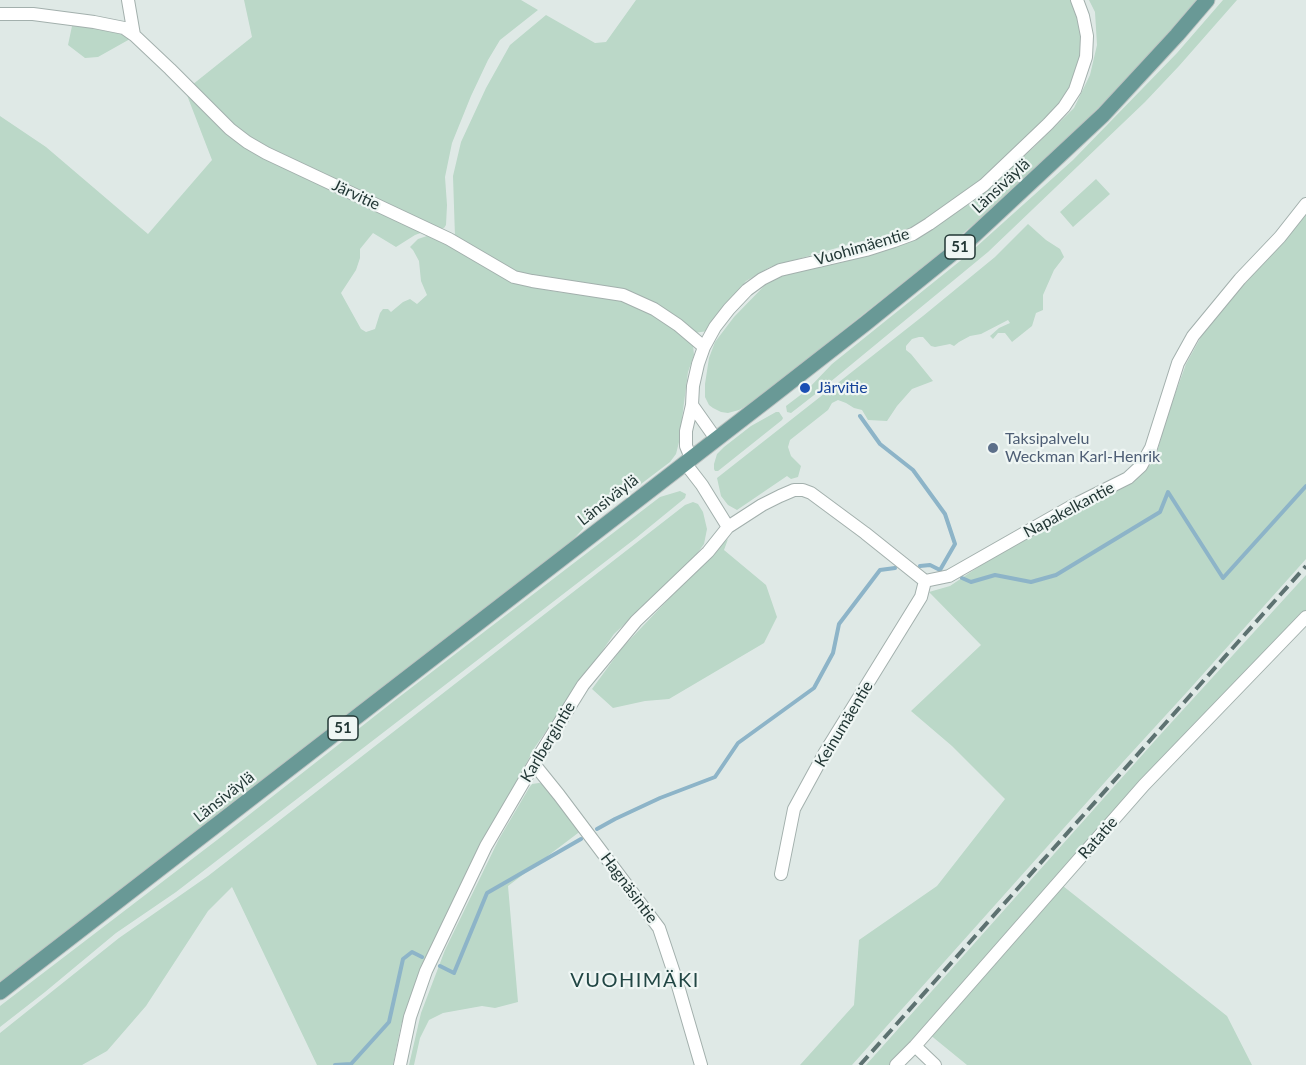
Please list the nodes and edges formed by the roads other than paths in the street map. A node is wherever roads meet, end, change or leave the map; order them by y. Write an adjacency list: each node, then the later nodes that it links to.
1 (128, 0): 5 (street)
2 (1077, 0): 7 (street, Vuohimäentie)
3 (1207, 0): 9 (main road, Länsiväylä / 51)
4 (0, 14): 5 (street)
5 (134, 35): 7 (street, Järvitie)
6 (1306, 204): 12 (street, Napakelkantie)
7 (704, 347): 8 (street, Vuohimäentie)
8 (692, 405): 9 (street); 10 (street, Vuohimäentie)
9 (716, 439): 10 (main road, Länsiväylä / 51)
10 (688, 461): 11 (street); 16 (main road, Länsiväylä / 51)
11 (728, 527): 12 (street); 14 (street, Karlbergintie)
12 (925, 581): 15 (street, Keinumäentie)
13 (1306, 617): 17 (street, Ratatie)
14 (534, 764): 18 (street, Karlbergintie); 19 (street, Hagnäsintie)
15 (781, 874)
16 (0, 992)
17 (915, 1046): 20 (street, Ratatie); 21 (street)
18 (400, 1065)
19 (701, 1065)
20 (896, 1065)
21 (935, 1065)

